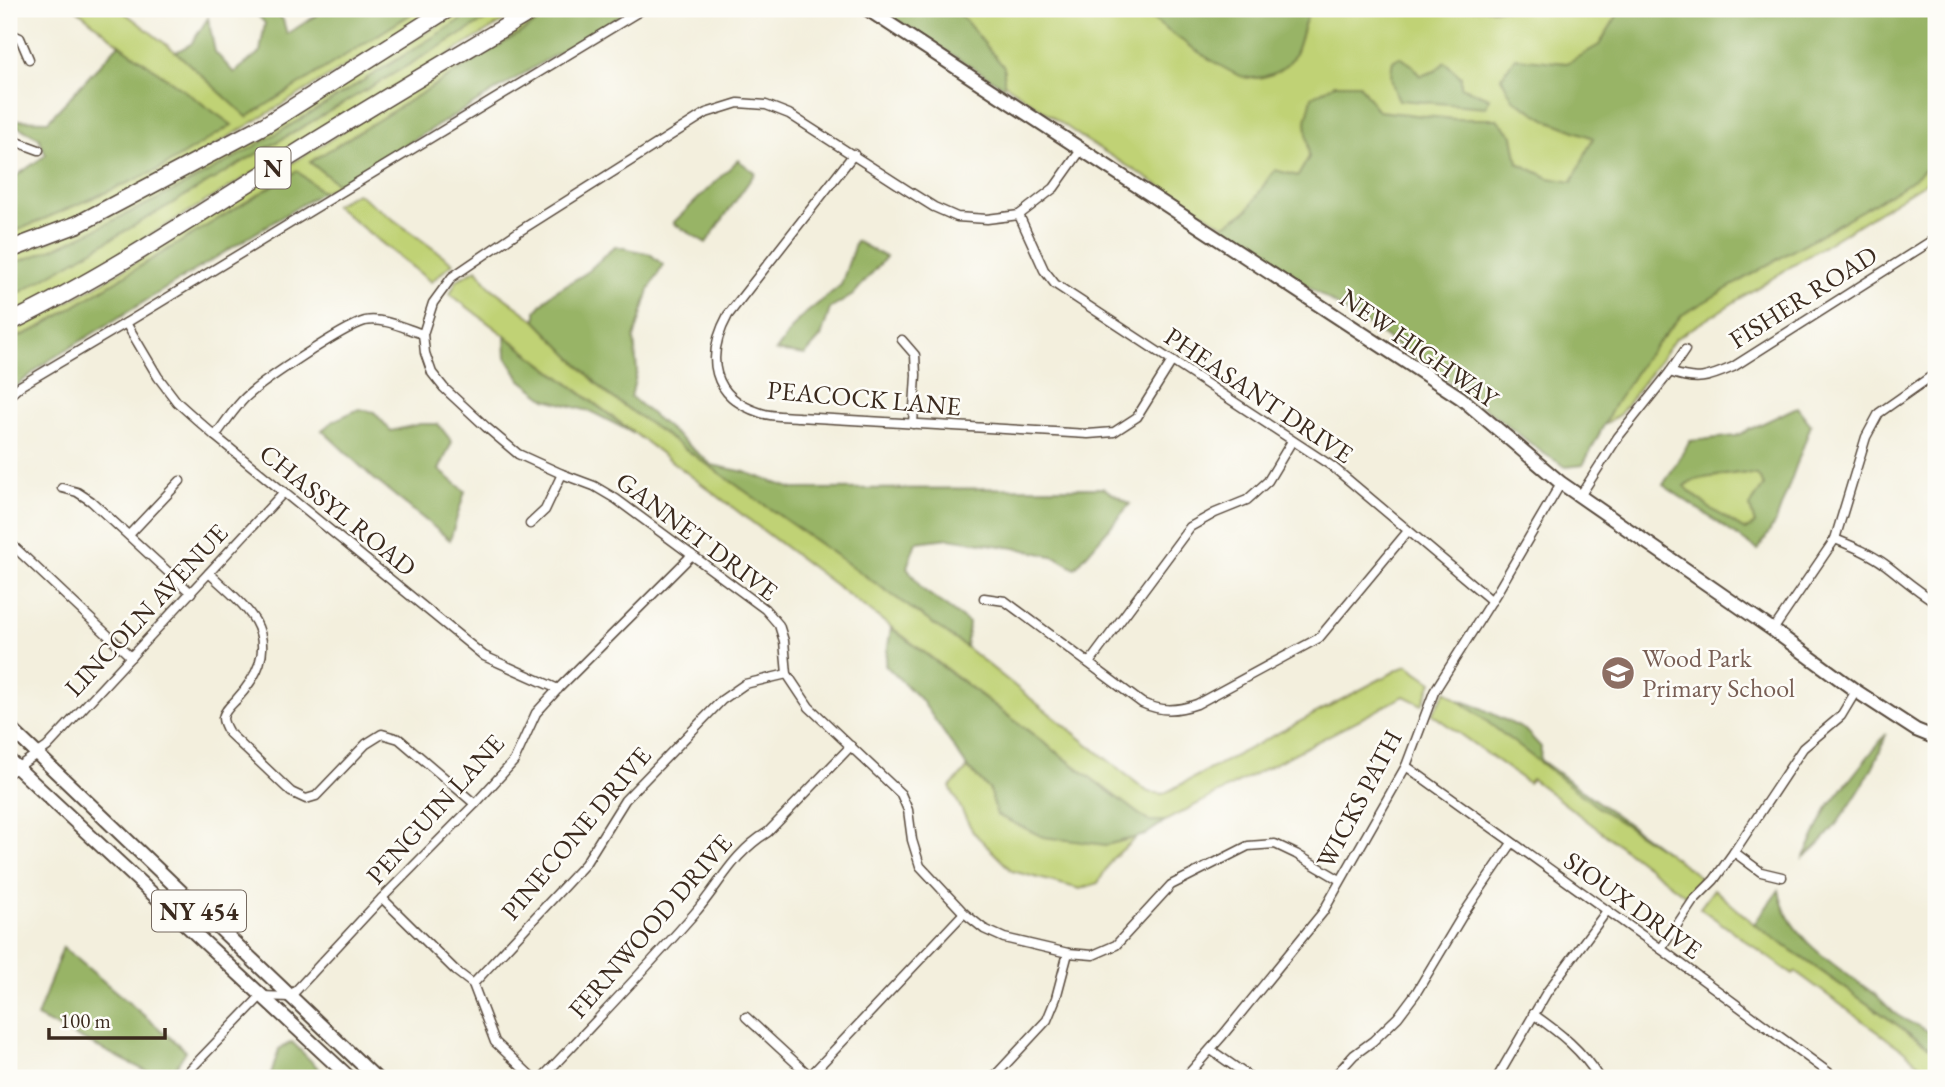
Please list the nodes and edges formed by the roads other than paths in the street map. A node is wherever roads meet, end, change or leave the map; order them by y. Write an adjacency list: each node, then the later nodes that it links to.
1 (448, 9): 13 (highway, N)
2 (534, 9): 14 (highway, N)
3 (643, 9): 15 (street)
4 (867, 9): 9 (street, NEW HIGHWAY)
5 (9, 33): 6 (street)
6 (29, 59)
7 (9, 139): 8 (street)
8 (39, 150)
9 (1081, 150): 11 (street); 28 (street, NEW HIGHWAY)
10 (853, 154): 11 (street); 16 (street); 23 (street, PEACOCK LANE)
11 (1019, 215): 19 (street, PHEASANT DRIVE)
12 (1936, 238): 20 (street, FISHER ROAD)
13 (9, 250)
14 (9, 323)
15 (127, 323): 22 (street); 24 (street, CHASSYL ROAD)
16 (423, 334): 24 (street); 26 (street, GANNET DRIVE)
17 (902, 341): 23 (street)
18 (1685, 350): 20 (street)
19 (1172, 361): 23 (street, PEACOCK LANE); 25 (street, PHEASANT DRIVE)
20 (1670, 372): 31 (street)
21 (1936, 373): 35 (street)
22 (9, 396)
23 (913, 424)
24 (215, 436): 30 (street, CHASSYL ROAD)
25 (1292, 441): 33 (street, PHEASANT DRIVE); 45 (street)
26 (562, 474): 32 (street); 37 (street, GANNET DRIVE)
27 (180, 481): 34 (street)
28 (1561, 483): 31 (street, NEW HIGHWAY); 42 (street, WICKS PATH)
29 (62, 488): 34 (street)
30 (284, 492): 38 (street, LINCOLN AVENUE); 47 (street, CHASSYL ROAD)
31 (1580, 496): 43 (street, NEW HIGHWAY)
32 (530, 524)
33 (1408, 531): 42 (street, PHEASANT DRIVE); 45 (street)
34 (129, 535): 39 (street)
35 (1835, 539): 41 (street); 43 (street)
36 (9, 542): 44 (street)
37 (692, 555): 46 (street, GANNET DRIVE); 47 (street, PENGUIN LANE)
38 (209, 573): 39 (street, LINCOLN AVENUE); 55 (street)
39 (191, 593): 44 (street, LINCOLN AVENUE)
40 (984, 598): 45 (street)
41 (1935, 598)
42 (1492, 601): 53 (street, WICKS PATH)
43 (1773, 630): 48 (street, NEW HIGHWAY)
44 (131, 657): 52 (street, LINCOLN AVENUE)
45 (1090, 663)
46 (787, 674): 51 (street, GANNET DRIVE); 65 (street, PINECONE DRIVE)
47 (558, 689): 55 (street, PENGUIN LANE)
48 (1856, 691): 50 (street, NEW HIGHWAY); 57 (street)
49 (9, 727): 52 (street, NY 454)
50 (1936, 738)
51 (851, 746): 61 (street, GANNET DRIVE); 76 (street, FERNWOOD DRIVE)
52 (37, 754): 54 (street, LINCOLN AVENUE); 67 (street, NY 454)
53 (1406, 766): 56 (street, SIOUX DRIVE); 59 (street, WICKS PATH)
54 (11, 767): 66 (street, NY 454)
55 (475, 804): 60 (street, PENGUIN LANE)
56 (1512, 843): 62 (street, SIOUX DRIVE); 80 (street)
57 (1734, 852): 58 (street); 63 (street)
58 (1782, 877)
59 (1340, 880): 64 (street, GANNET DRIVE); 70 (street, WICKS PATH)
60 (382, 898): 65 (street); 67 (street, PENGUIN LANE)
61 (964, 912): 64 (street, GANNET DRIVE); 71 (street)
62 (1606, 912): 63 (street, SIOUX DRIVE); 68 (street)
63 (1661, 949): 83 (street, SIOUX DRIVE)
64 (1068, 953): 77 (street)
65 (473, 984): 75 (street)
66 (261, 996): 67 (street); 72 (street); 73 (street, NY 454)
67 (290, 997): 74 (street, NY 454)
68 (1533, 1014): 81 (street); 82 (street)
69 (746, 1017): 71 (street)
70 (1211, 1050): 78 (street, WICKS PATH); 79 (street)
71 (809, 1077)
72 (182, 1078)
73 (350, 1078)
74 (376, 1078)
75 (533, 1078)
76 (542, 1078)
77 (993, 1078)
78 (1185, 1078)
79 (1251, 1078)
80 (1333, 1078)
81 (1497, 1078)
82 (1599, 1078)
83 (1836, 1078)

